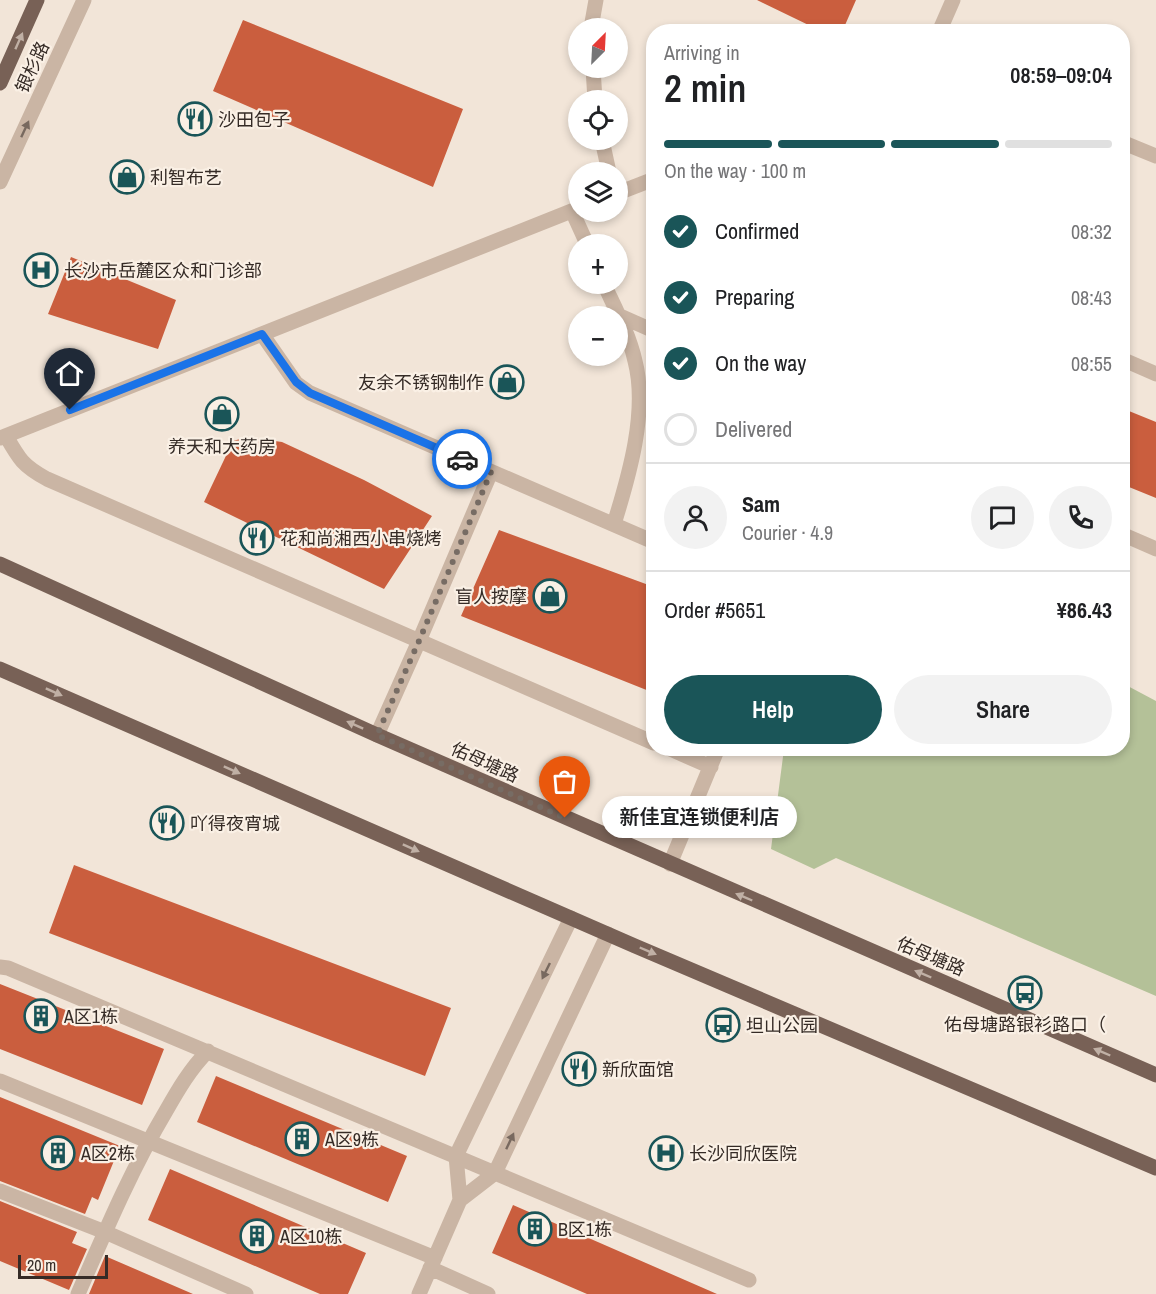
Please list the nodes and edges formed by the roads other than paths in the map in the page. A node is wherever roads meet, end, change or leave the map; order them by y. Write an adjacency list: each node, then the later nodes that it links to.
1 (37, 0): 7 (main road, 银杉路, one-way to 1)
2 (84, 0): 10 (street, 银杉路, one-way to 2)
3 (596, 0): 5 (street)
4 (953, 0): 6 (street)
5 (593, 18)
6 (942, 24)
7 (0, 83)
8 (1130, 145): 9 (street)
9 (1156, 156)
10 (0, 182)
11 (646, 182): 12 (street)
12 (628, 189)
13 (568, 213): 16 (street)
14 (628, 319): 15 (street)
15 (646, 327)
16 (262, 334): 20 (street); 21 (street)
17 (628, 341): 22 (street)
18 (1130, 363): 19 (street)
19 (1156, 374)
20 (3, 437): 27 (street)
21 (491, 472): 22 (street); 27 (street)
22 (614, 524): 23 (street)
23 (646, 538)
24 (1130, 538): 25 (street)
25 (1156, 549)
26 (0, 564): 29 (main road, 佑母塘路, one-way to 26)
27 (419, 641): 29 (street); 30 (street)
28 (0, 669): 35 (main road, one-way to 35)
29 (377, 735): 34 (main road, 佑母塘路)
30 (646, 740)
31 (686, 756): 33 (street)
32 (715, 756): 33 (street)
33 (711, 767): 34 (street)
34 (670, 864): 39 (main road, 佑母塘路, one-way to 34)
35 (571, 918): 36 (main road); 42 (street, one-way to 42)
36 (608, 934): 43 (main road, one-way to 43); 44 (street, one-way to 36)
37 (0, 967): 38 (street)
38 (208, 1051): 41 (street); 42 (street)
39 (1156, 1075)
40 (0, 1081): 41 (street)
41 (147, 1142): 47 (street); 48 (street)
42 (456, 1156): 44 (street); 46 (street)
43 (1156, 1168)
44 (495, 1173): 46 (street); 49 (street)
45 (0, 1191): 47 (street)
46 (460, 1200): 48 (street)
47 (105, 1232): 50 (street); 51 (street)
48 (433, 1263): 52 (street); 53 (street)
49 (749, 1280)
50 (78, 1294)
51 (246, 1294)
52 (419, 1294)
53 (488, 1294)

